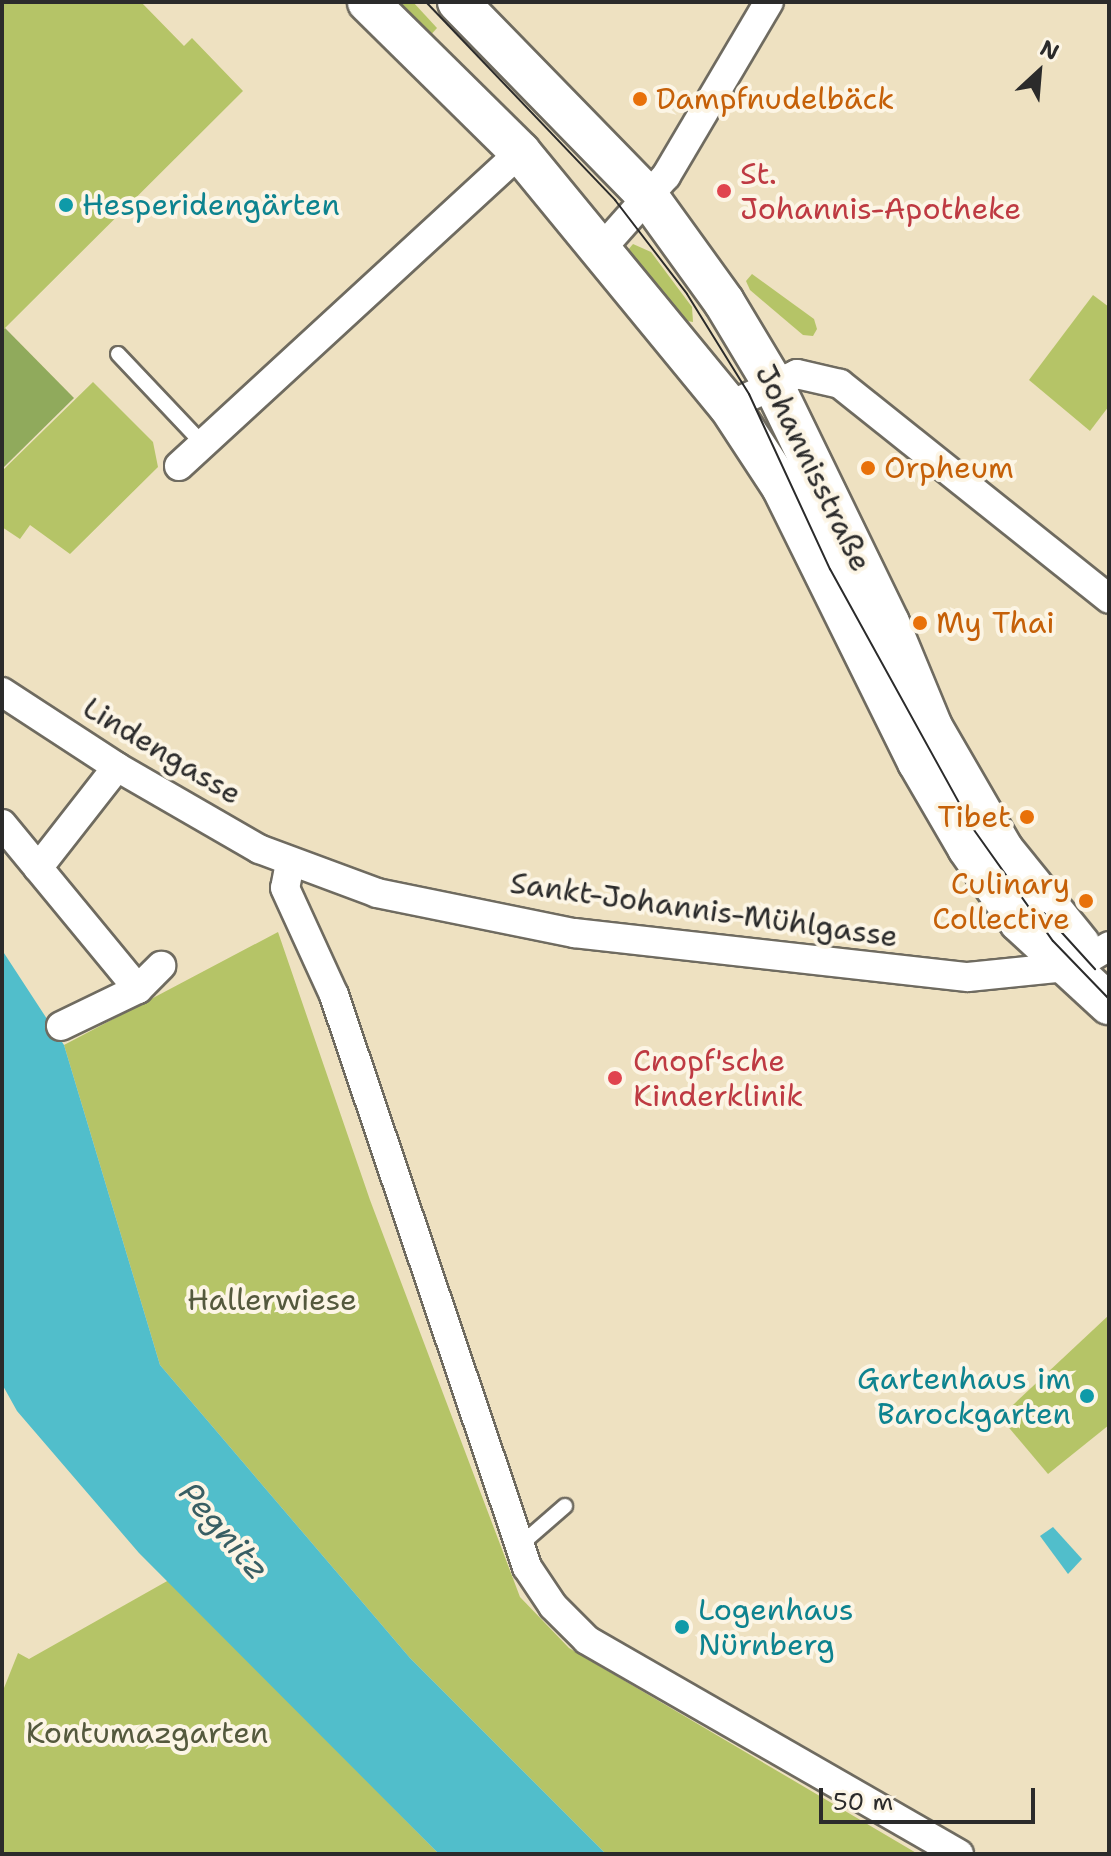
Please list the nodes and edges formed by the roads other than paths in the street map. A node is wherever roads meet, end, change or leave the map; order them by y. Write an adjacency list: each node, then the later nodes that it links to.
1 (368, 2): 4 (main road, Johannisstraße)
2 (458, 2): 5 (main road, Johannisstraße)
3 (769, 2): 5 (street)
4 (520, 152): 6 (main road, Johannisstraße); 10 (street)
5 (649, 198): 6 (street); 8 (main road, Johannisstraße)
6 (602, 248): 9 (main road, Johannisstraße)
7 (118, 354): 10 (lane)
8 (772, 382): 9 (street); 12 (street); 18 (main road, Johannisstraße)
9 (729, 406): 18 (main road, Johannisstraße)
10 (203, 444): 11 (street)
11 (179, 466)
12 (1109, 599)
13 (2, 692): 14 (street, Lindengasse)
14 (117, 767): 16 (street, Lindengasse); 17 (street)
15 (2, 824): 17 (street)
16 (290, 863): 18 (street, Sankt-Johannis-Mühlgasse); 24 (street)
17 (38, 868): 20 (street)
18 (1095, 961): 21 (main road, Johannisstraße)
19 (161, 966): 20 (street)
20 (138, 989): 22 (street)
21 (1109, 1004)
22 (61, 1026)
23 (565, 1506): 24 (lane)
24 (519, 1546): 25 (street)
25 (959, 1854)

